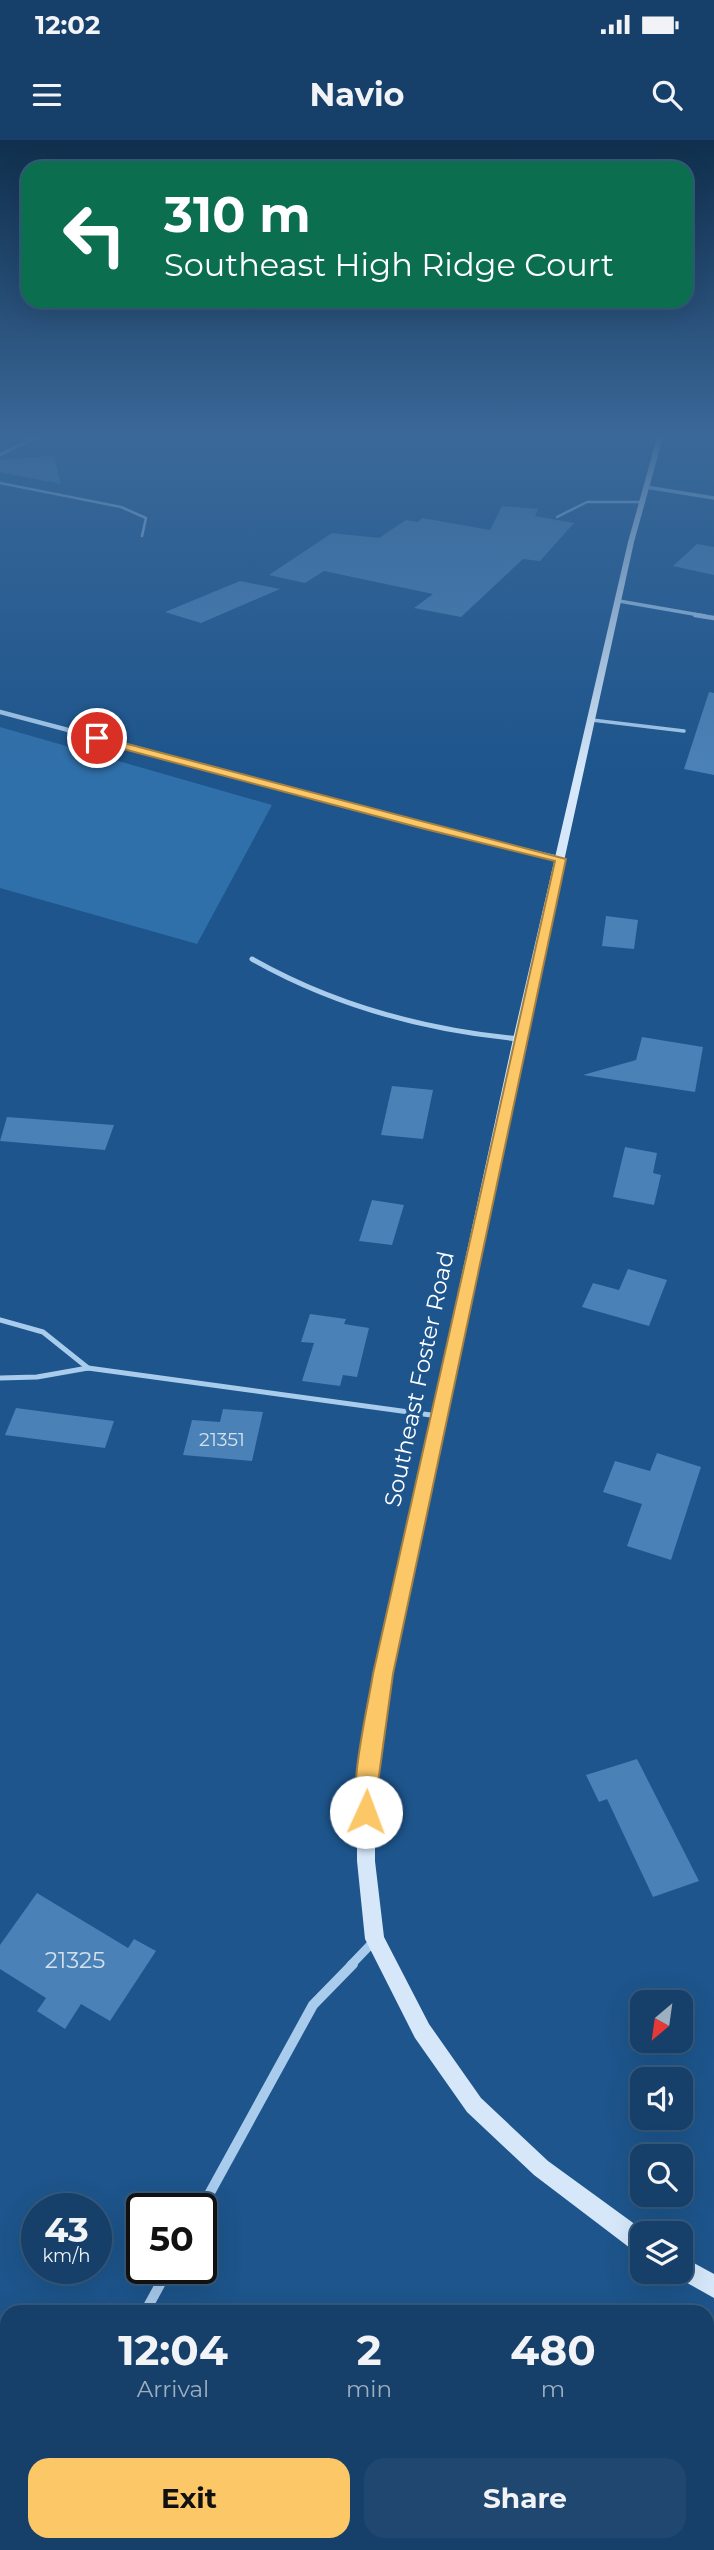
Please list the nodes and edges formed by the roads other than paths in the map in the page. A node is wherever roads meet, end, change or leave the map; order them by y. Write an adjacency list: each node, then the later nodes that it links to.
1 (631, 546): 2 (main road, Southeast Foster Road)
2 (618, 601): 3 (street); 5 (main road, Southeast Foster Road)
3 (714, 618)
4 (0, 712): 7 (street)
5 (592, 720): 6 (lane); 7 (main road, Southeast Foster Road)
6 (684, 732)
7 (561, 859): 9 (main road, Southeast Foster Road)
8 (252, 959): 9 (street)
9 (519, 1039): 13 (main road, Southeast Foster Road)
10 (0, 1321): 11 (lane)
11 (88, 1368): 12 (lane); 13 (lane)
12 (0, 1378)
13 (438, 1416): 14 (main road, Southeast Foster Road)
14 (375, 1939): 15 (street); 16 (main road, Southeast Foster Road)
15 (210, 2193)
16 (630, 2234)
17 (693, 2274): 19 (main road)
18 (160, 2284): 20 (street)
19 (714, 2287)
20 (149, 2305)

